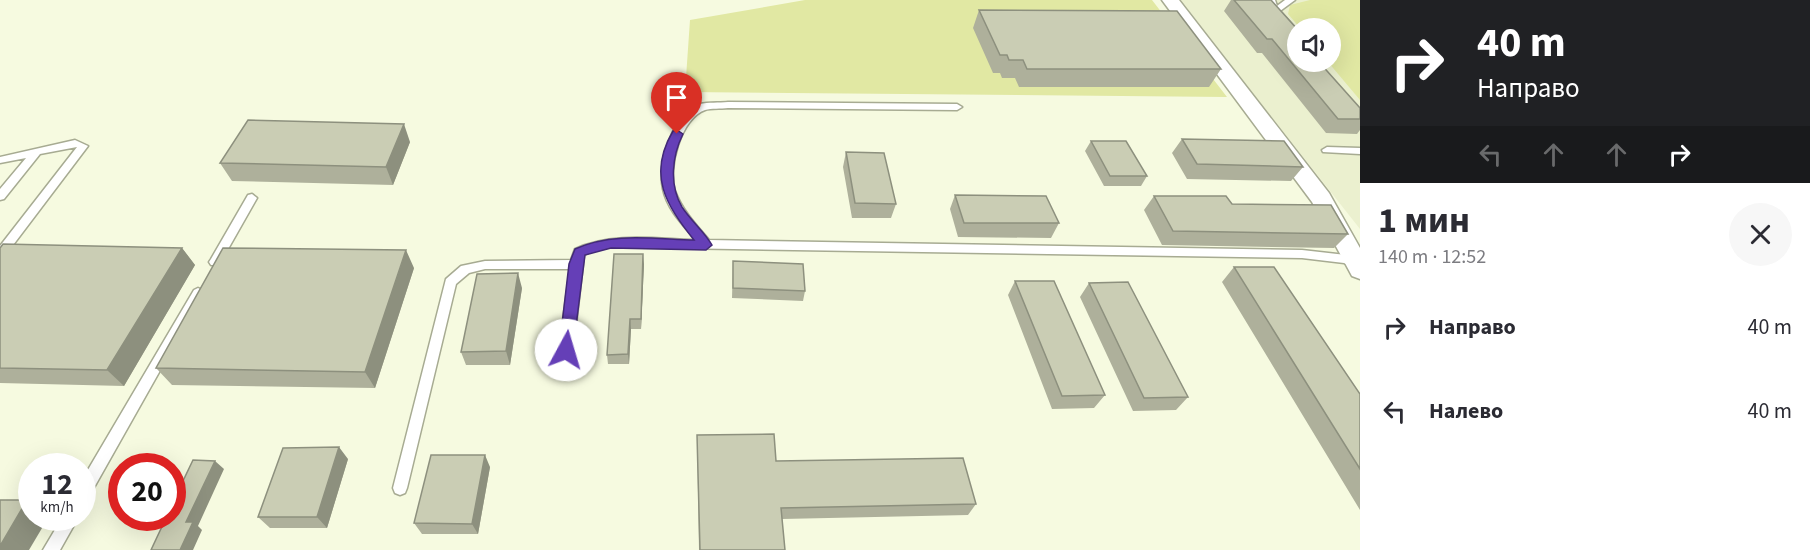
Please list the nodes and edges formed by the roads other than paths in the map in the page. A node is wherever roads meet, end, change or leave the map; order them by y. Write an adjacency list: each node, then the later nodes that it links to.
1 (1170, 0): 16 (street)
2 (1271, 0): 4 (lane)
3 (1291, 0): 4 (lane)
4 (1275, 11): 5 (lane)
5 (1287, 25)
6 (957, 108): 13 (lane)
7 (1327, 150): 8 (lane)
8 (1360, 151)
9 (37, 152): 10 (lane); 11 (lane); 14 (lane)
10 (0, 160)
11 (0, 196)
12 (252, 198): 18 (lane)
13 (706, 245): 15 (lane); 16 (lane)
14 (0, 254)
15 (576, 264): 17 (lane); 19 (lane)
16 (1359, 268)
17 (566, 350)
18 (96, 471)
19 (400, 488)
20 (62, 531): 21 (lane)
21 (51, 550)

